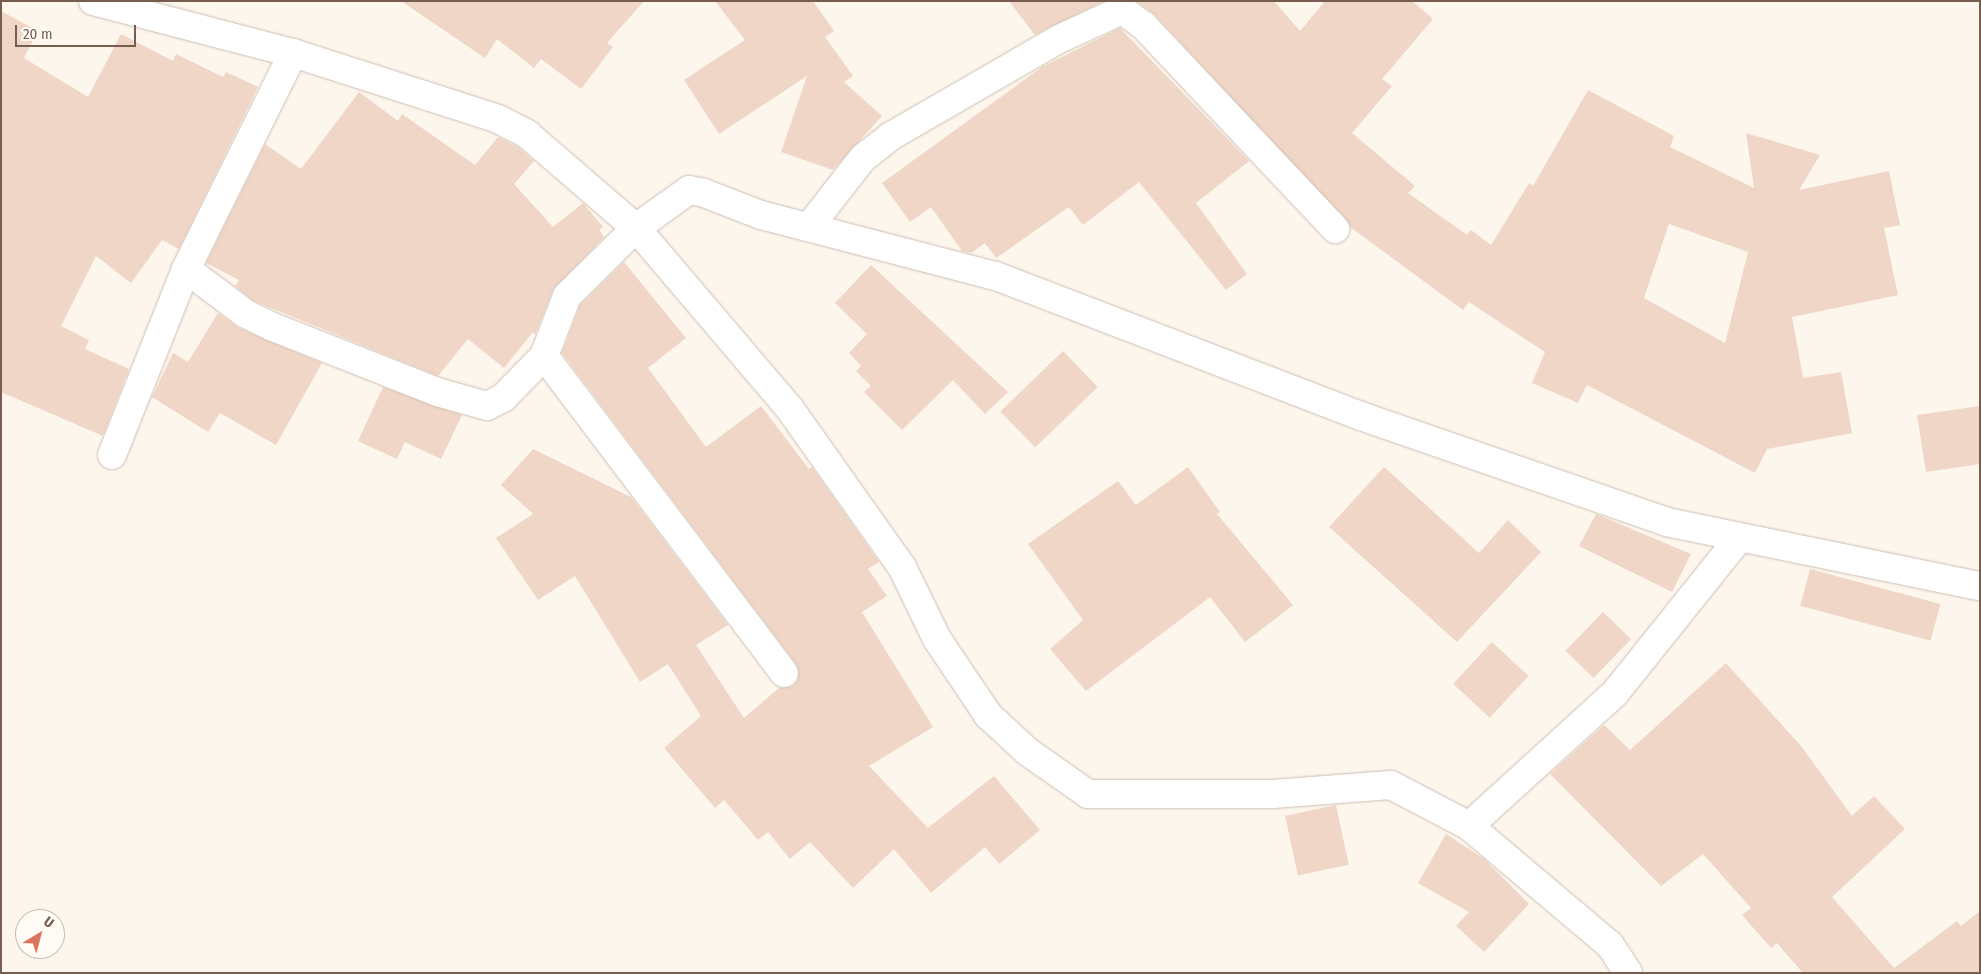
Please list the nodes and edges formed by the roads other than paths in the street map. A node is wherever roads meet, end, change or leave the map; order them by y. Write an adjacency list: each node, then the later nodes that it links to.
1 (93, 1): 2 (street)
2 (293, 53): 4 (street); 6 (street)
3 (818, 214): 4 (street); 5 (street); 9 (street)
4 (642, 225): 7 (street); 12 (street)
5 (1335, 229)
6 (186, 269): 7 (street); 8 (street)
7 (544, 356): 11 (street)
8 (112, 455)
9 (1739, 538): 10 (street); 12 (street)
10 (1980, 586)
11 (784, 672)
12 (1469, 826): 13 (street)
13 (1628, 973)

